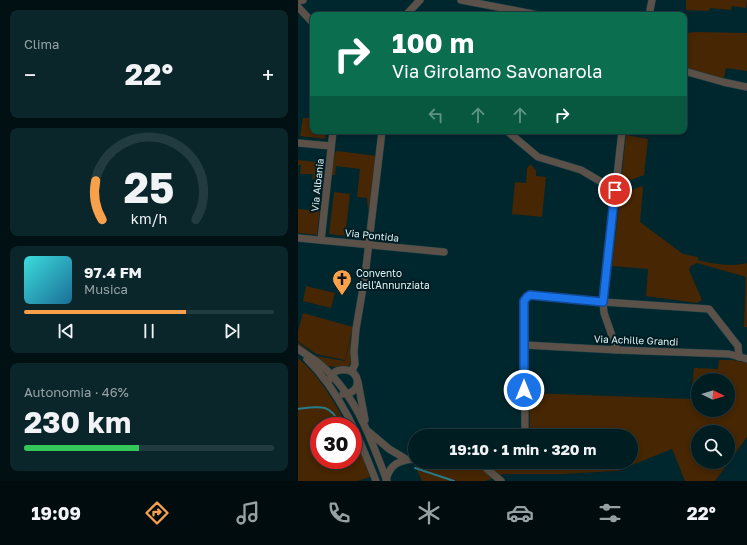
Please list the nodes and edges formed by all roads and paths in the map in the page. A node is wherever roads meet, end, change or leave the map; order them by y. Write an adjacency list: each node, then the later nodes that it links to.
1 (303, 0): 5 (street)
2 (420, 0): 7 (street)
3 (461, 0): 8 (street)
4 (652, 0): 9 (street)
5 (298, 1)
6 (298, 7): 10 (street)
7 (409, 12)
8 (523, 12)
9 (650, 12)
10 (310, 19)
11 (687, 72): 12 (street)
12 (747, 87)
13 (333, 134): 18 (street, Via Albania)
14 (382, 134): 22 (street)
15 (511, 134): 19 (street)
16 (622, 134): 19 (street)
17 (298, 143): 18 (street)
18 (331, 146): 21 (street, Via Albania)
19 (615, 190): 24 (street)
20 (298, 238): 21 (street, Via Pontida)
21 (321, 240): 22 (street, Via Pontida)
22 (368, 245): 23 (street, Via Pontida); 30 (street)
23 (444, 252)
24 (603, 302): 25 (street); 27 (street); 28 (street)
25 (524, 345): 27 (street, Via Achille Grandi); 35 (street)
26 (298, 350): 31 (street); 33 (street)
27 (617, 350): 28 (street, Via Achille Grandi)
28 (739, 357): 29 (street, Via Achille Grandi)
29 (747, 359)
30 (352, 371): 31 (street); 32 (street)
31 (331, 375): 33 (street); 34 (street)
32 (358, 382): 34 (street); 36 (street)
33 (331, 389): 34 (street); 40 (street)
34 (347, 394): 36 (street)
35 (525, 429)
36 (368, 431): 37 (street); 39 (street)
37 (406, 459): 39 (street)
38 (488, 469): 41 (street)
39 (386, 480)
40 (376, 481)
41 (501, 481)

